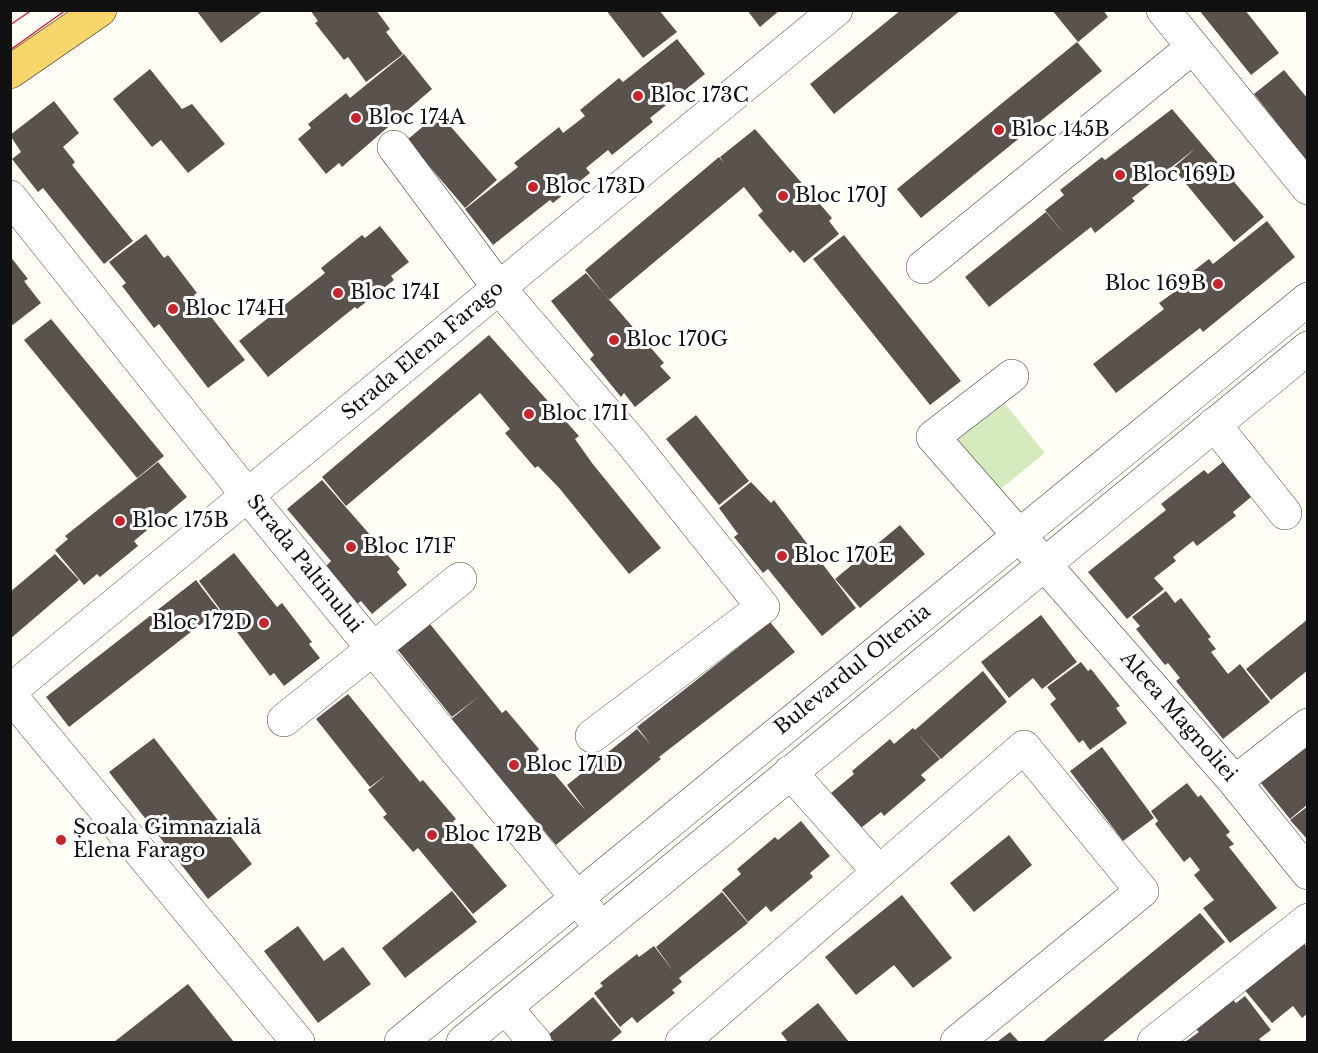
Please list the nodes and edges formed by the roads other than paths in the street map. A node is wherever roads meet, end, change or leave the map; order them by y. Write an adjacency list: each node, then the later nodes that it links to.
1 (100, 10): 5 (main road)
2 (837, 10): 10 (street, Strada Elena Farago)
3 (1163, 10): 4 (street)
4 (1193, 47): 7 (street); 9 (street)
5 (10, 72)
6 (394, 147): 10 (street)
7 (1308, 188)
8 (10, 197): 15 (street, Strada Paltinului)
9 (923, 267)
10 (499, 288): 15 (street, Strada Elena Farago); 24 (street)
11 (1308, 299): 17 (street, Bulevardul Oltenia)
12 (1308, 348): 14 (street, Bulevardul Oltenia)
13 (1012, 376): 17 (street, Aleea Magnoliei)
14 (1214, 424): 16 (street); 18 (street, Bulevardul Oltenia)
15 (248, 496): 20 (street, Strada Paltinului); 21 (street, Strada Elena Farago)
16 (1285, 513)
17 (1020, 534): 18 (street, Aleea Magnoliei); 29 (street, Bulevardul Oltenia)
18 (1045, 565): 25 (street, Bulevardul Oltenia); 26 (street, Aleea Magnoliei)
19 (460, 579): 20 (street)
20 (374, 649): 22 (street); 29 (street, Strada Paltinului)
21 (10, 693): 33 (street)
22 (284, 720)
23 (1308, 725): 26 (street)
24 (592, 736)
25 (790, 772): 27 (street); 31 (street, Bulevardul Oltenia)
26 (1235, 782): 28 (street, Aleea Magnoliei)
27 (879, 873): 37 (street); 38 (street)
28 (1308, 873)
29 (576, 897): 31 (street, Strada Paltinului); 34 (street, Bulevardul Oltenia)
30 (1308, 920): 39 (street)
31 (601, 927): 32 (street, Bulevardul Oltenia)
32 (505, 1007): 35 (street, Bulevardul Oltenia); 36 (street)
33 (298, 1042)
34 (401, 1042)
35 (463, 1042)
36 (535, 1042)
37 (682, 1042)
38 (957, 1042)
39 (1154, 1042)

